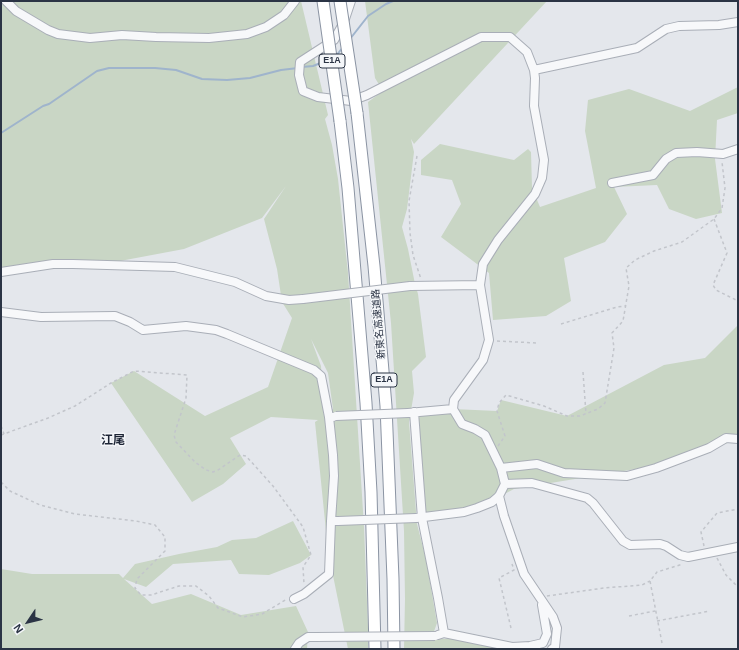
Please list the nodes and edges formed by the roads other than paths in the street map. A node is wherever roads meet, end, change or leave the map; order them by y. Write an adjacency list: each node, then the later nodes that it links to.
1 (6, 1): 2 (street)
2 (295, 1)
3 (323, 1): 28 (highway, 新東名高速道路 / E1A, bridge)
4 (340, 1): 29 (highway, 新東名高速道路 / E1A, bridge)
5 (351, 1): 7 (street)
6 (738, 22): 7 (street)
7 (534, 70): 11 (street)
8 (738, 149): 9 (street)
9 (612, 183)
10 (1, 272): 11 (street, bridge)
11 (480, 285): 13 (street)
12 (1, 312): 15 (street)
13 (453, 409): 14 (street); 17 (street)
14 (411, 412): 15 (street, bridge); 20 (street)
15 (333, 417): 21 (street)
16 (738, 439): 17 (street)
17 (501, 468): 18 (street)
18 (505, 484): 19 (street); 22 (street)
19 (499, 496): 20 (street); 24 (street)
20 (419, 518): 21 (street, bridge); 25 (street)
21 (335, 521): 23 (street)
22 (738, 547)
23 (294, 599)
24 (540, 599): 25 (street); 26 (street)
25 (444, 633): 27 (street, bridge)
26 (556, 648)
27 (295, 649)
28 (375, 649)
29 (394, 649)

